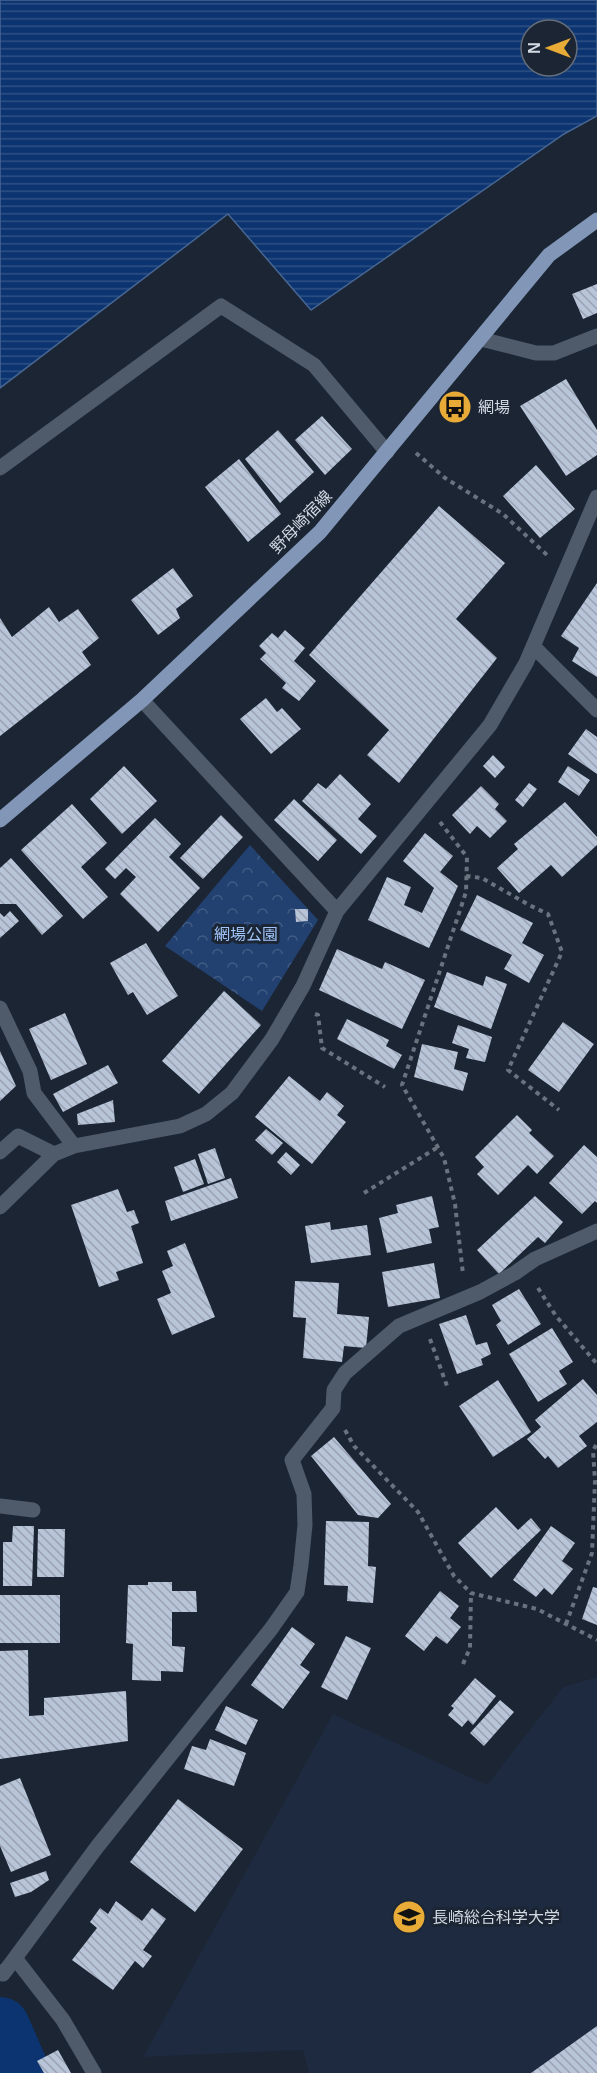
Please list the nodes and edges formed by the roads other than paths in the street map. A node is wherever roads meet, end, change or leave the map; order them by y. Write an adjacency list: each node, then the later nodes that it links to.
1 (597, 220): 3 (main road, 野母崎宿線)
2 (597, 336): 3 (street)
3 (481, 339): 4 (main road, 野母崎宿線)
4 (387, 452): 5 (street); 8 (main road, 野母崎宿線)
5 (0, 468)
6 (597, 497): 7 (street)
7 (533, 646): 9 (street); 11 (street)
8 (142, 699): 10 (main road, 野母崎宿線); 11 (street)
9 (597, 710)
10 (0, 820)
11 (337, 911): 13 (street)
12 (0, 1008): 13 (street)
13 (74, 1146): 15 (street)
14 (0, 1152): 15 (street)
15 (54, 1154): 16 (street)
16 (0, 1207)
17 (597, 1231): 20 (street)
18 (0, 1506): 19 (street)
19 (33, 1510)
20 (15, 1958): 21 (street); 22 (street)
21 (1, 1973)
22 (94, 2073)

